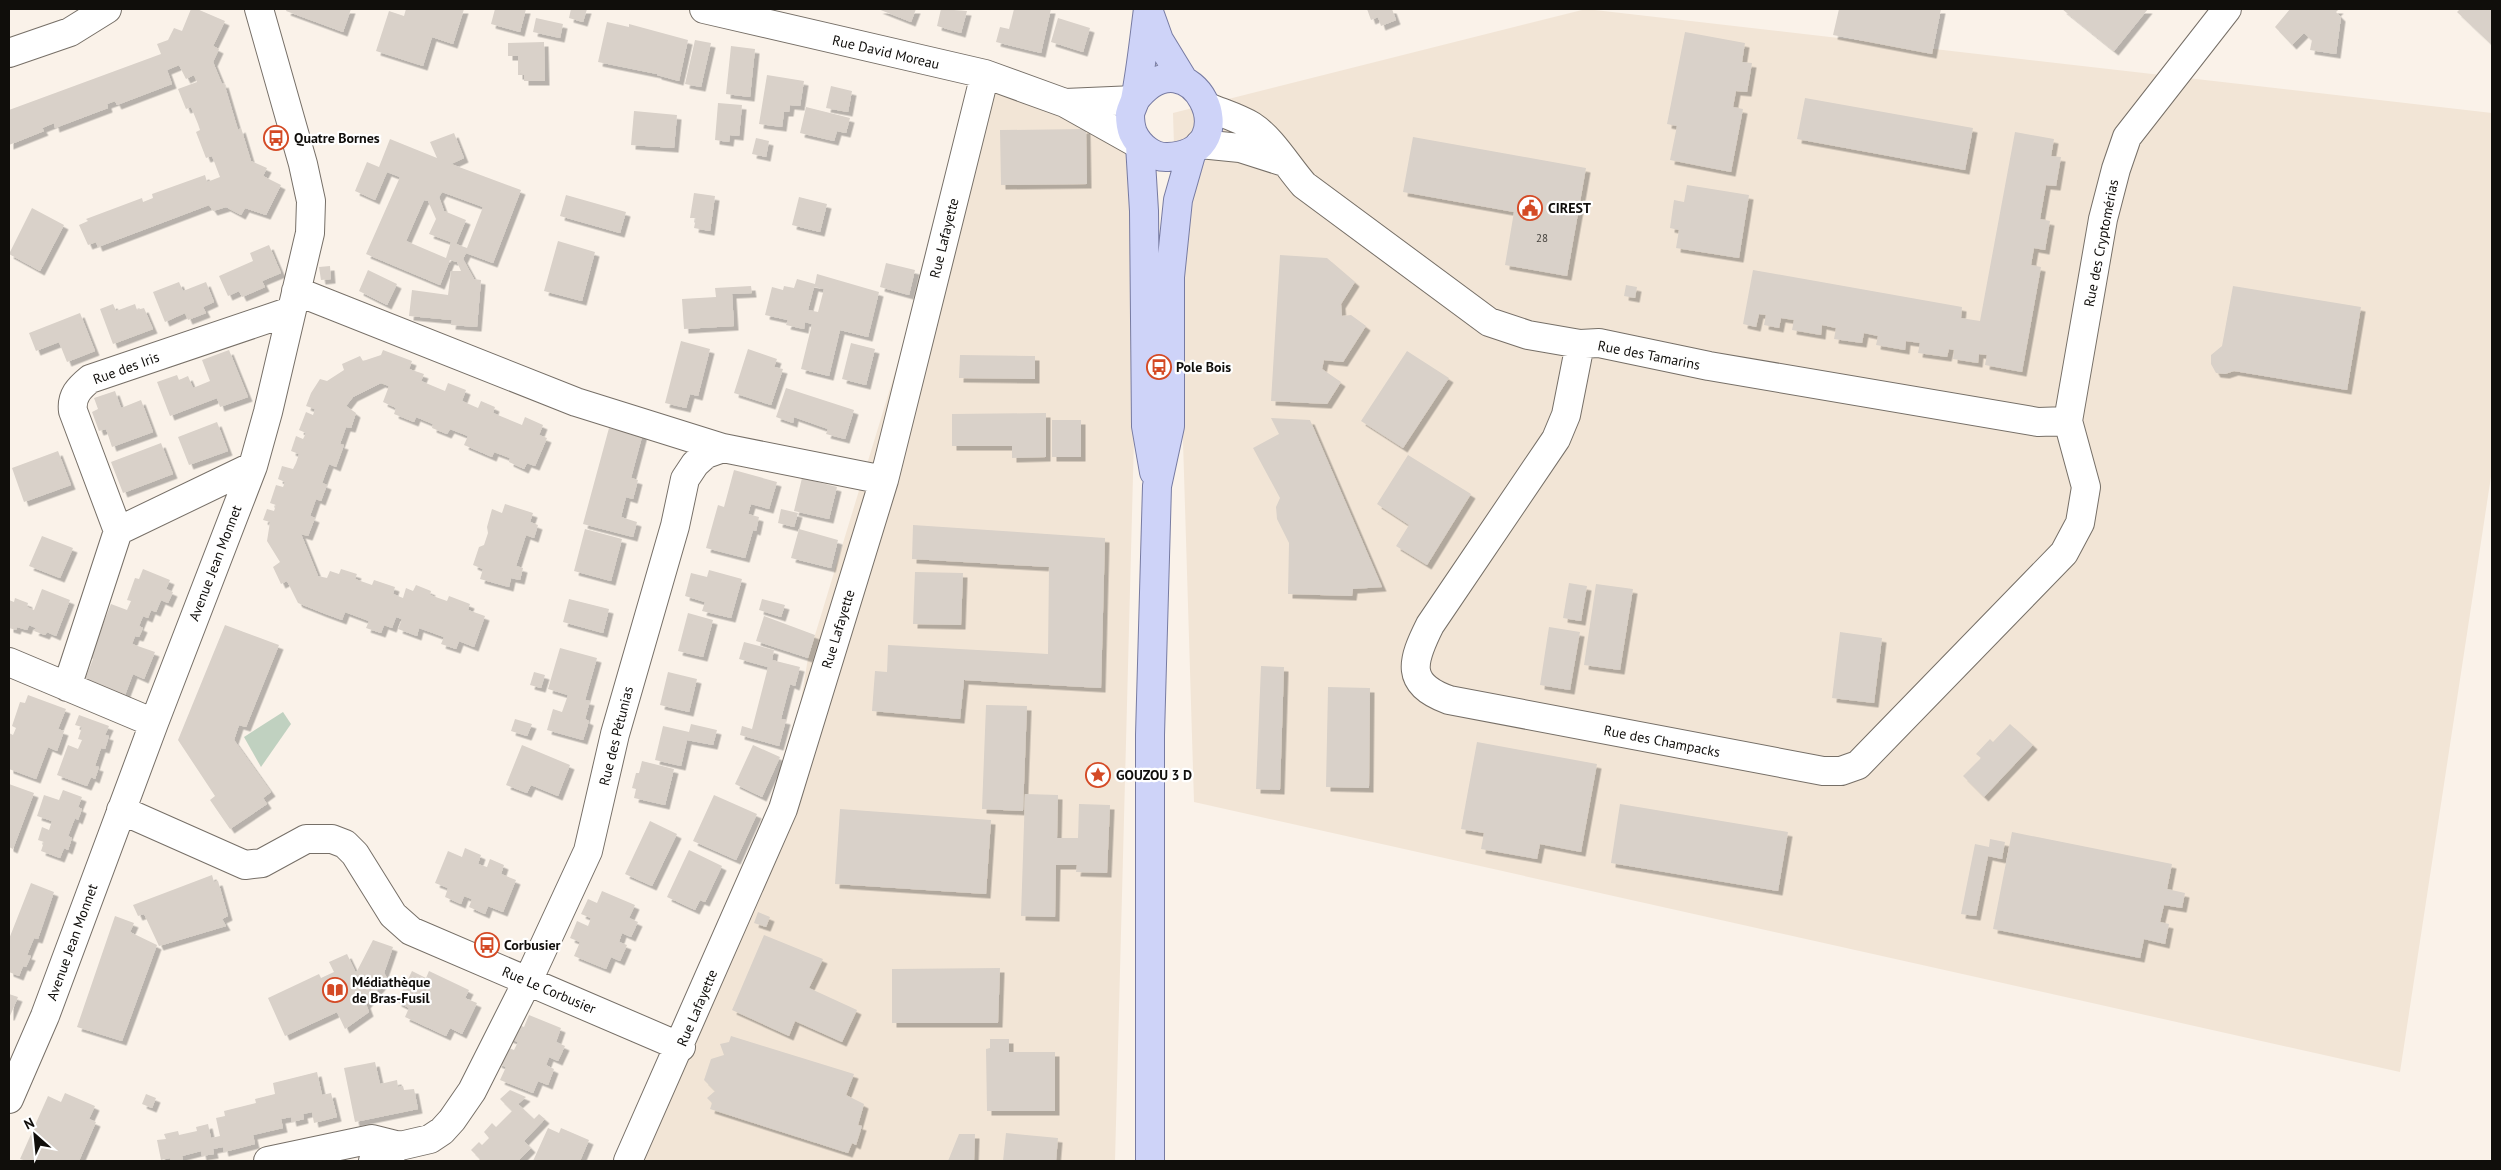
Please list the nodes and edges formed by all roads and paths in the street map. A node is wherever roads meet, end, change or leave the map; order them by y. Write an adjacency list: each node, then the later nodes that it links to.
1 (107, 9): 7 (street)
2 (259, 9): 16 (street, Avenue Jean Monnet)
3 (704, 9): 6 (street, Rue David Moreau)
4 (1148, 9): 9 (main road); 10 (main road)
5 (2227, 9): 18 (street, Rue des Cryptomérias)
6 (804, 20): 8 (street, Rue David Moreau)
7 (9, 53)
8 (985, 74): 11 (street, Rue David Moreau); 21 (street, Rue Lafayette)
9 (1184, 81): 10 (main road); 12 (main road)
10 (1135, 100): 11 (street, Rue David Moreau); 13 (main road)
11 (1065, 102): 13 (street, Rue David Moreau)
12 (1208, 107): 14 (main road); 15 (street, Rue des Tamarins)
13 (1140, 145): 14 (main road); 22 (main road)
14 (1196, 147): 15 (street); 22 (main road)
15 (1284, 162): 17 (street, Rue des Tamarins)
16 (294, 301): 19 (street); 20 (street, Avenue Jean Monnet); 23 (street, Rue des Iris)
17 (1580, 344): 18 (street, Rue des Tamarins); 18 (street, Rue des Champacks)
18 (2068, 421)
19 (723, 448): 21 (street); 28 (street, Rue des Pétunias)
20 (253, 466): 23 (street); 26 (street, Avenue Jean Monnet)
21 (884, 480): 29 (street, Rue Lafayette)
22 (1157, 486): 35 (main road)
23 (118, 531): 25 (street)
24 (9, 662): 25 (street)
25 (67, 687): 26 (street)
26 (154, 723): 27 (street, Avenue Jean Monnet)
27 (122, 810): 28 (street, Rue Le Corbusier); 30 (street, Avenue Jean Monnet)
28 (528, 982): 29 (street, Rue Le Corbusier); 31 (street, Rue des Pétunias)
29 (681, 1047): 34 (street, Rue Lafayette)
30 (9, 1099)
31 (400, 1146): 32 (street, Rue des Pétunias); 33 (street, Rue des Pétunias)
32 (268, 1161)
33 (373, 1161)
34 (628, 1161)
35 (1150, 1161)

